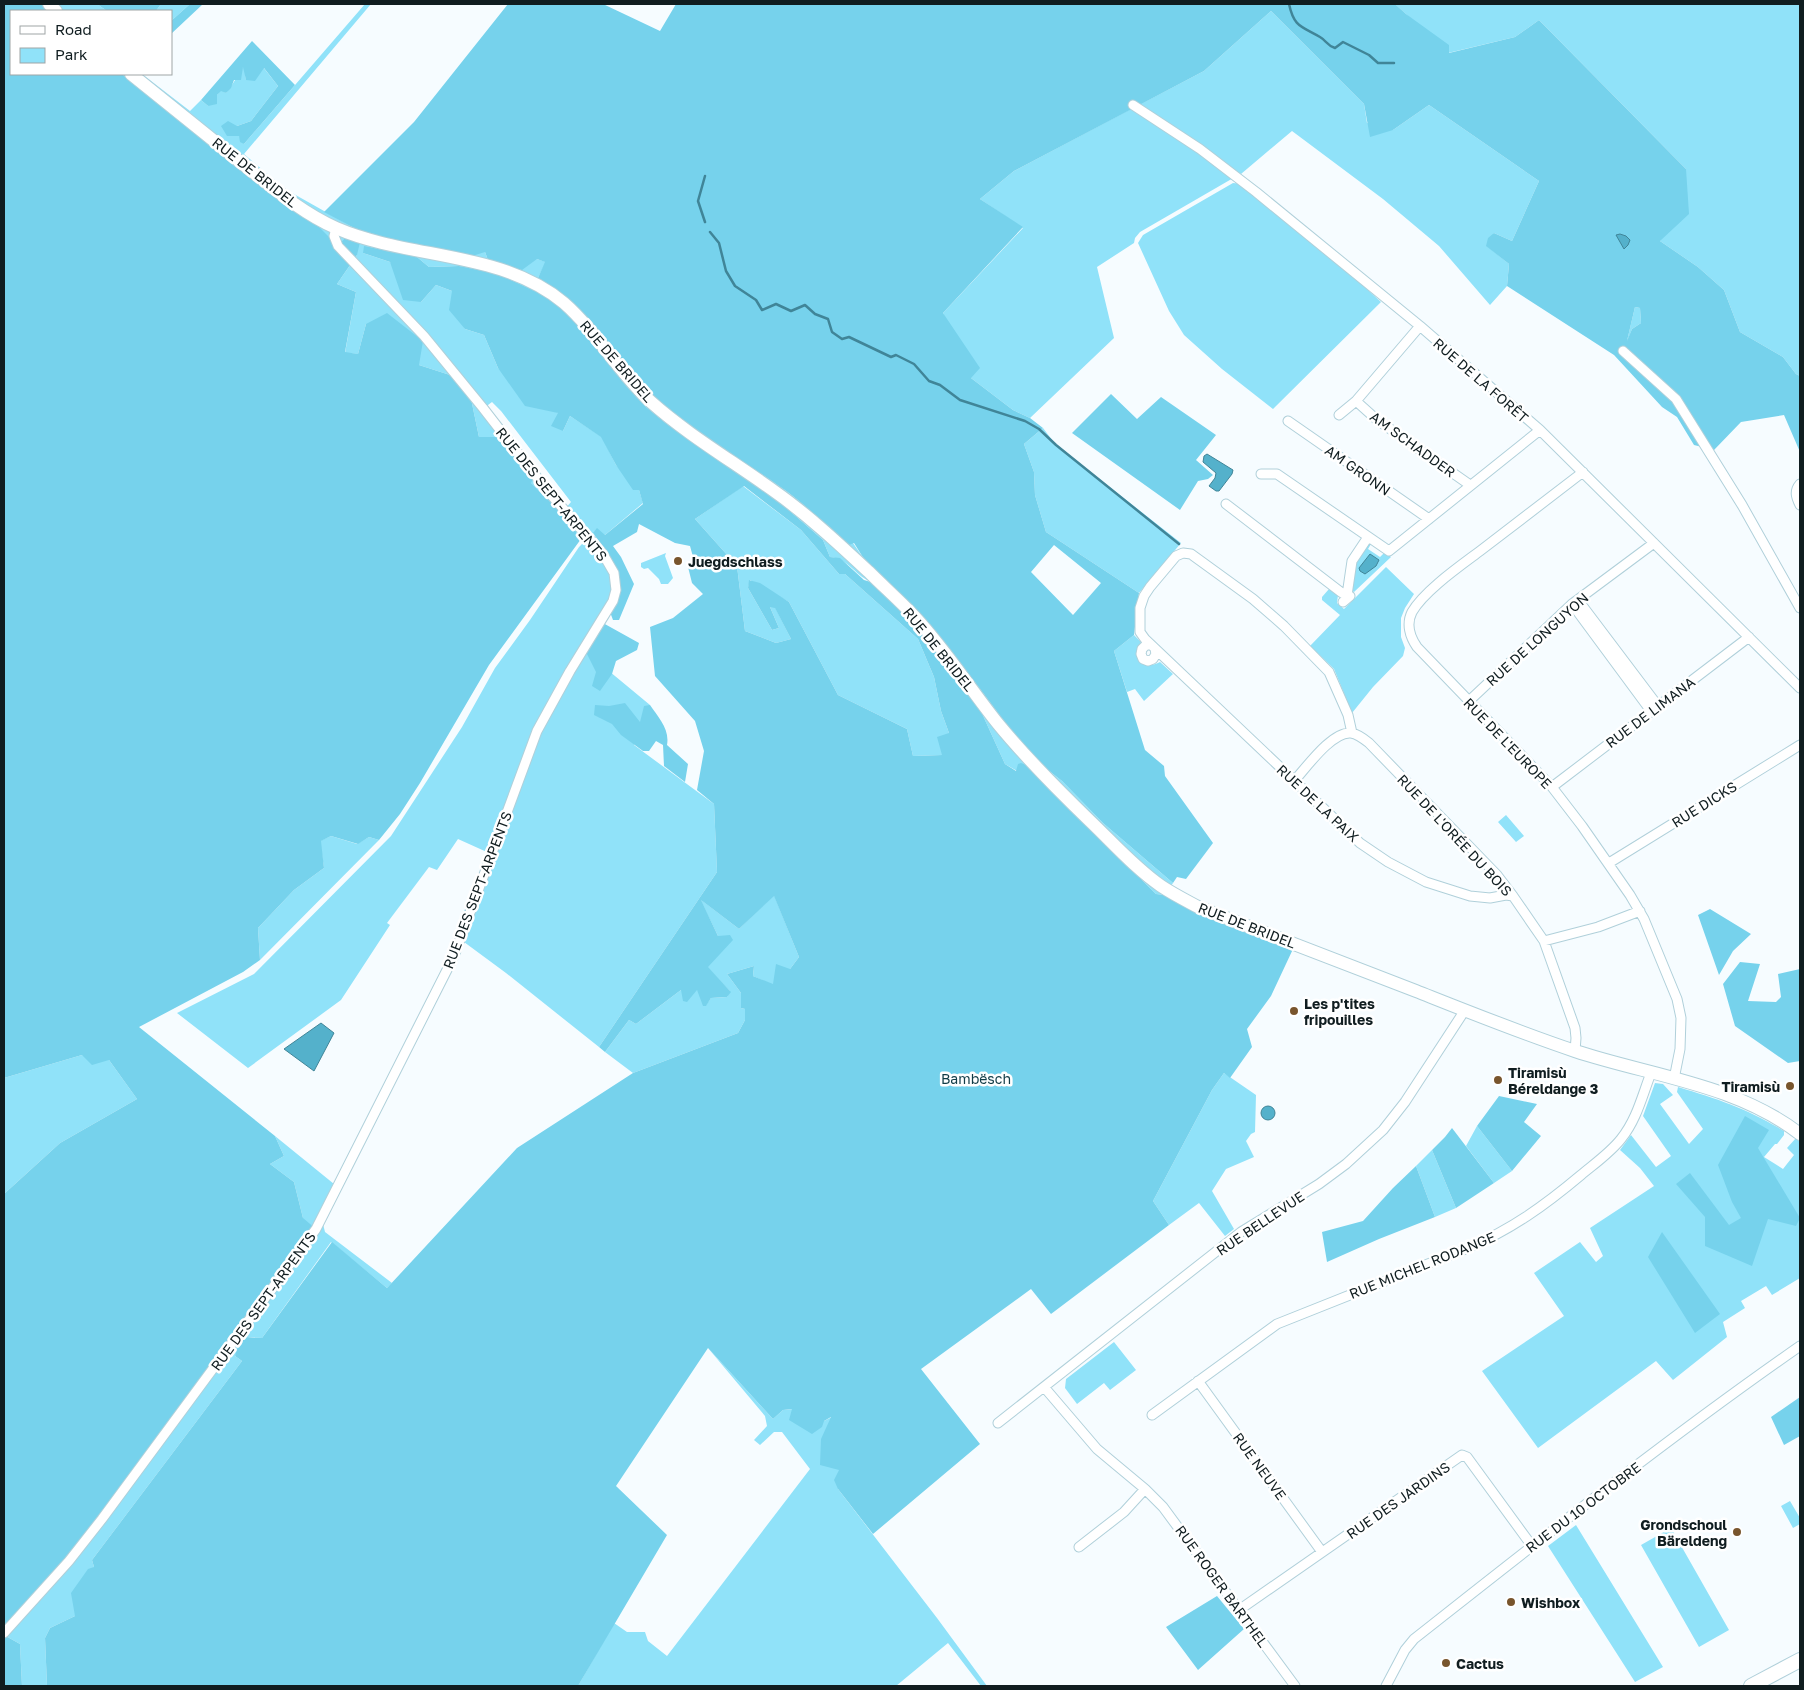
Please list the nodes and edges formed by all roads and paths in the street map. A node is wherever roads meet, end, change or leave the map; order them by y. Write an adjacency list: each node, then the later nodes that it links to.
1 (132, 75): 3 (main road, RUE DE BRIDEL)
2 (1133, 105): 4 (street, RUE DE LA FORÊT)
3 (336, 228): 33 (main road, RUE DE BRIDEL); 48 (street, RUE DES SEPT-ARPENTS)
4 (1420, 326): 6 (street); 9 (street, RUE DE LA FORÊT)
5 (1623, 351): 20 (street)
6 (1356, 401): 7 (street); 13 (street, AM SCHADDER)
7 (1338, 415)
8 (1288, 421): 16 (street, AM GRONN)
9 (1540, 430): 10 (street, RUE DE LA FORÊT); 13 (street)
10 (1583, 472): 18 (street, RUE DE LA FORÊT); 23 (street, RUE DE L'EUROPE)
11 (1261, 474): 17 (street)
12 (1800, 484): 15 (street)
13 (1470, 485): 16 (street)
14 (1226, 504): 17 (street)
15 (1800, 505)
16 (1429, 519): 17 (street)
17 (1368, 537)
18 (1654, 543): 19 (street, RUE DE LONGUYON); 21 (street, RUE DE LA FORÊT)
19 (1575, 602): 23 (street, RUE DE LONGUYON); 24 (street)
20 (1800, 608)
21 (1749, 637): 22 (street, RUE DE LA FORÊT); 24 (street, RUE DE LIMANA)
22 (1800, 688)
23 (1469, 701): 28 (street, RUE DE L'EUROPE)
24 (1655, 709): 28 (street, RUE DE LIMANA)
25 (1352, 733): 27 (street); 27 (street, RUE DE LA PAIX); 30 (street, RUE DE L'ORÉE DU BOIS)
26 (1800, 745): 29 (street, RUE DICKS)
27 (1294, 781): 30 (street, RUE DE LA PAIX)
28 (1552, 787): 29 (street, RUE DE L'EUROPE)
29 (1609, 863): 31 (street, RUE DE L'EUROPE)
30 (1513, 896): 32 (street, RUE DE L'ORÉE DU BOIS)
31 (1640, 912): 32 (street); 36 (street, RUE DE L'EUROPE)
32 (1544, 941): 34 (street, RUE DE L'ORÉE DU BOIS)
33 (1465, 1010): 34 (main road, RUE DE BRIDEL); 40 (street, RUE BELLEVUE)
34 (1575, 1051): 35 (main road, RUE DE BRIDEL)
35 (1651, 1073): 36 (main road, RUE DE BRIDEL); 39 (street, RUE MICHEL RODANGE)
36 (1674, 1079): 37 (main road, RUE DE BRIDEL)
37 (1800, 1134)
38 (1800, 1346): 44 (street, RUE DU 10 OCTOBRE)
39 (1198, 1381): 41 (street, RUE MICHEL RODANGE); 46 (street, RUE NEUVE)
40 (1044, 1387): 42 (street, RUE BELLEVUE); 43 (street, RUE ROGER BARTHEL)
41 (1152, 1416)
42 (998, 1423)
43 (1145, 1489): 45 (street); 47 (street, RUE ROGER BARTHEL)
44 (1532, 1546): 46 (street, RUE DES JARDINS); 51 (street, RUE DU 10 OCTOBRE)
45 (1079, 1547)
46 (1322, 1552): 47 (street, RUE DES JARDINS)
47 (1239, 1610): 50 (street, RUE ROGER BARTHEL)
48 (4, 1633)
49 (1800, 1660): 52 (main road)
50 (1295, 1686)
51 (1386, 1686)
52 (1751, 1686)

